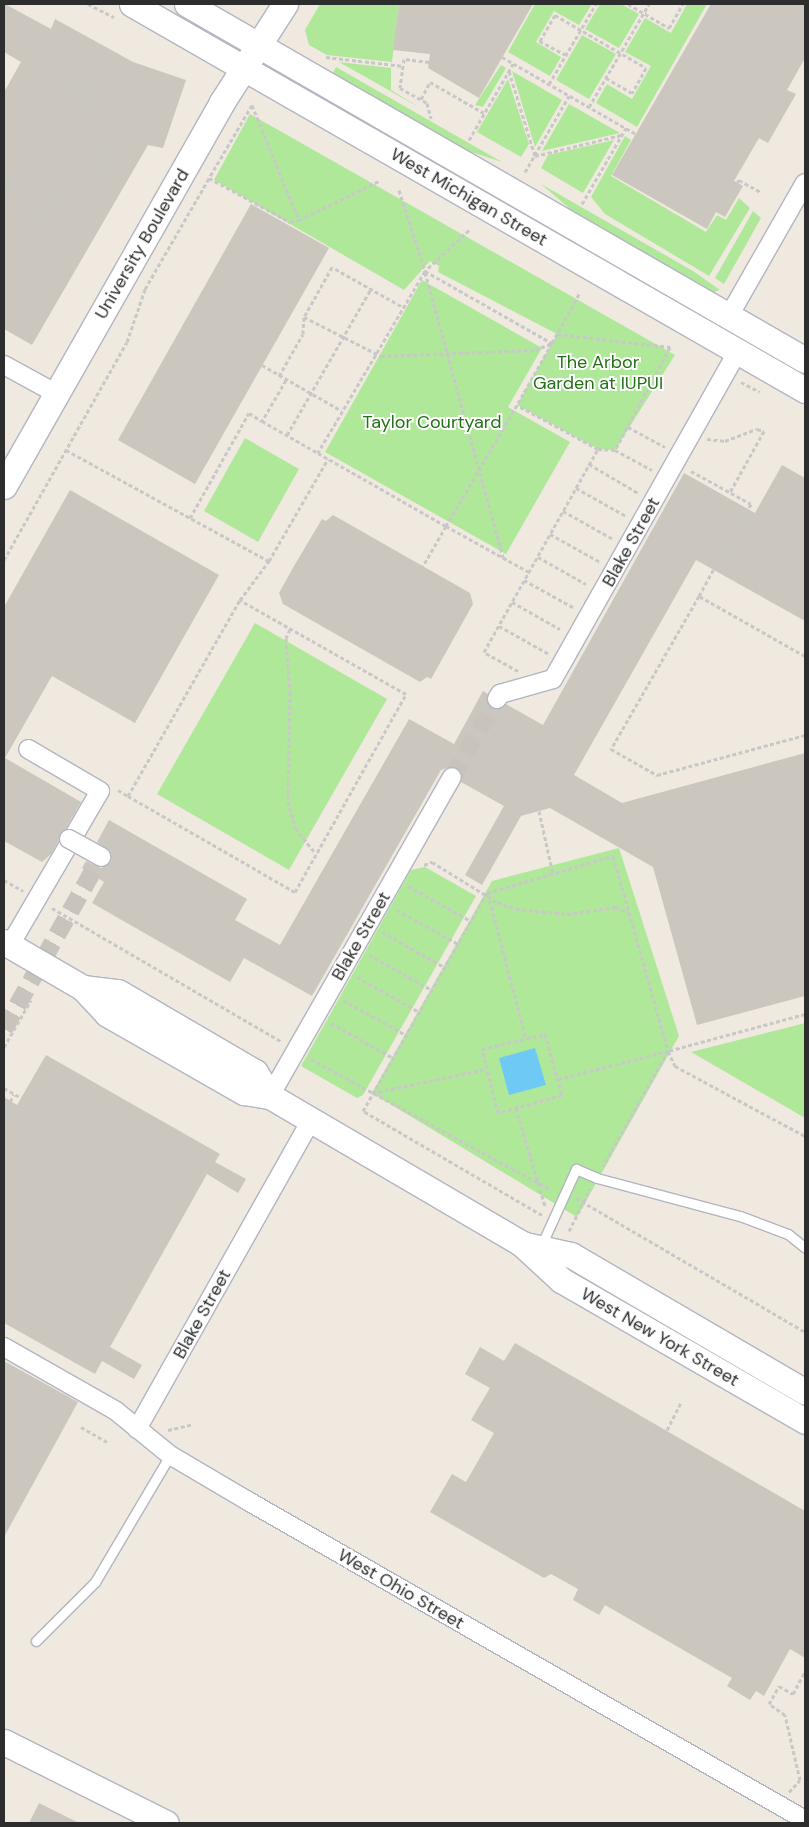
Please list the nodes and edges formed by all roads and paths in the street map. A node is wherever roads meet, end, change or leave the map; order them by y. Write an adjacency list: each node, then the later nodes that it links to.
1 (132, 4): 18 (main road, West Michigan Street)
2 (187, 4): 10 (main road, West Michigan Street)
3 (284, 4): 10 (main road, University Boulevard)
4 (596, 4): 9 (path)
5 (628, 4): 8 (path)
6 (649, 4): 8 (path)
7 (683, 4): 8 (path)
8 (644, 13): 11 (path)
9 (581, 30): 11 (path); 12 (path); 12 (path)
10 (259, 45): 18 (main road, University Boulevard); 56 (main road, West Michigan Street)
11 (620, 53): 21 (path); 21 (path)
12 (566, 56): 22 (path)
13 (325, 57): 17 (path)
14 (502, 57): 16 (path)
15 (429, 62): 17 (path)
16 (513, 64): 19 (path); 22 (path)
17 (403, 66): 26 (path)
18 (244, 68): 61 (main road, West Michigan Street); 71 (main road, University Boulevard)
19 (509, 71): 29 (path); 36 (path)
20 (73, 74): 24 (path)
21 (606, 78): 27 (path)
22 (549, 84): 25 (path)
23 (66, 87): 28 (path)
24 (103, 91)
25 (569, 96): 27 (path); 36 (path)
26 (421, 99): 29 (path); 30 (path)
27 (589, 108): 31 (path)
28 (92, 113)
29 (484, 113): 34 (path)
30 (431, 118)
31 (626, 128): 32 (path); 33 (path)
32 (636, 134)
33 (622, 135): 36 (path); 48 (path)
34 (469, 140)
35 (111, 147): 37 (path)
36 (535, 156): 39 (path)
37 (99, 168)
38 (21, 169): 47 (path)
39 (525, 172)
40 (209, 178): 49 (path); 49 (path); 79 (path)
41 (381, 180): 49 (path)
42 (737, 182): 46 (path)
43 (805, 183): 56 (street)
44 (56, 186): 50 (path)
45 (399, 190): 52 (path)
46 (761, 192)
47 (4, 200)
48 (582, 204)
49 (299, 220)
50 (36, 221)
51 (469, 230): 52 (path)
52 (425, 271): 55 (path); 60 (path); 62 (path)
53 (371, 289): 55 (path); 57 (path); 59 (path)
54 (579, 294): 58 (path)
55 (401, 306): 63 (path)
56 (729, 316): 64 (main road, West Michigan Street)
57 (304, 317): 59 (path); 67 (path)
58 (557, 334): 60 (path); 75 (path)
59 (343, 338): 63 (path); 70 (path)
60 (552, 343): 62 (path); 72 (path)
61 (738, 351): 64 (main road, West Michigan Street); 117 (street, Blake Street)
62 (447, 354): 63 (path); 86 (path)
63 (374, 355): 73 (path)
64 (784, 360): 69 (main road, West Michigan Street)
65 (4, 365): 71 (street)
66 (262, 365): 67 (path)
67 (279, 376): 68 (path)
68 (286, 380): 70 (path); 74 (path)
69 (805, 390)
70 (310, 393): 73 (path); 76 (path)
71 (57, 394): 88 (main road, University Boulevard)
72 (517, 405): 78 (path); 86 (path)
73 (342, 411): 82 (path)
74 (262, 421): 76 (path); 93 (path)
75 (628, 427): 80 (path); 81 (path)
76 (286, 435): 82 (path)
77 (700, 436): 90 (path)
78 (598, 449): 80 (path); 84 (path)
79 (66, 450): 93 (path); 102 (path)
80 (616, 450): 87 (path)
81 (674, 452)
82 (318, 453): 83 (path)
83 (328, 459): 96 (path); 103 (path)
84 (589, 464): 89 (path); 91 (path)
85 (683, 467): 90 (path)
86 (479, 470): 96 (path); 101 (path)
87 (661, 476)
88 (4, 486)
89 (576, 488): 92 (path); 94 (path)
90 (730, 492): 95 (path)
91 (648, 499)
92 (563, 511): 97 (path); 99 (path)
93 (190, 518): 103 (path)
94 (635, 521)
95 (740, 523)
96 (446, 526): 101 (path); 104 (path)
97 (550, 534): 100 (path); 105 (path)
98 (731, 537): 109 (path)
99 (622, 544)
100 (538, 557): 106 (path); 108 (path)
101 (503, 558): 106 (path)
102 (4, 560)
103 (269, 562): 110 (path)
104 (423, 566)
105 (609, 567)
106 (529, 572): 107 (path)
107 (524, 580): 111 (path); 112 (path)
108 (596, 589)
109 (699, 596): 116 (path); 119 (path)
110 (240, 600): 114 (path); 123 (path)
111 (512, 602): 113 (path); 115 (path)
112 (582, 613)
113 (499, 626): 117 (path); 117 (path)
114 (290, 629): 126 (path); 126 (path)
115 (570, 634)
116 (805, 656)
117 (542, 683): 118 (street, Blake Street)
118 (497, 699)
119 (805, 734)
120 (28, 750): 133 (street)
121 (452, 777): 159 (street, Blake Street)
122 (115, 788): 123 (path)
123 (128, 796): 126 (path)
124 (539, 811): 129 (path)
125 (69, 838): 127 (street, bridge)
126 (316, 854)
127 (101, 858)
128 (418, 867): 132 (path)
129 (553, 874): 132 (path); 134 (path)
130 (4, 880): 133 (path)
131 (399, 890): 138 (path)
132 (487, 892): 136 (path); 138 (path); 156 (path)
133 (37, 899): 142 (street); 159 (path)
134 (626, 902): 136 (path); 137 (path)
135 (390, 906): 143 (path)
136 (615, 907): 137 (path)
137 (629, 914): 158 (path)
138 (470, 921): 143 (path)
139 (381, 923): 140 (path)
140 (378, 929): 141 (path); 145 (path)
141 (373, 937)
142 (7, 943): 166 (main road, West New York Street)
143 (458, 944): 145 (path)
144 (360, 960): 148 (path)
145 (444, 967): 148 (path)
146 (352, 975): 152 (path)
147 (343, 990): 149 (path)
148 (432, 990): 152 (path)
149 (339, 998): 151 (path); 155 (path)
150 (31, 1000): 157 (path)
151 (335, 1005)
152 (419, 1012): 155 (path)
153 (805, 1014): 158 (path)
154 (326, 1020): 160 (path)
155 (406, 1035): 160 (path)
156 (526, 1039): 161 (path); 162 (path)
157 (4, 1048)
158 (668, 1051): 162 (path); 171 (path); 172 (path)
159 (302, 1056): 164 (path); 166 (street, Blake Street)
160 (393, 1058): 164 (path)
161 (486, 1068): 164 (path); 168 (path)
162 (558, 1079): 168 (path)
163 (4, 1088): 165 (path)
164 (372, 1093): 173 (path); 176 (path)
165 (14, 1094): 167 (path); 169 (path)
166 (270, 1096): 170 (main road, West New York Street)
167 (21, 1098)
168 (516, 1108): 173 (path)
169 (4, 1113)
170 (311, 1120): 177 (main road, West New York Street); 186 (street, Blake Street)
171 (805, 1136)
172 (597, 1178): 174 (lane); 175 (path); 178 (lane)
173 (540, 1186): 174 (path); 176 (path)
174 (563, 1195): 175 (path); 176 (lane)
175 (584, 1200): 176 (path); 179 (path)
176 (550, 1220): 177 (lane)
177 (531, 1246): 181 (main road, West New York Street); 183 (main road, West New York Street)
178 (805, 1248)
179 (805, 1332)
180 (4, 1347): 186 (street, West Ohio Street)
181 (805, 1392)
182 (681, 1402): 188 (path)
183 (805, 1421)
184 (193, 1424): 187 (path)
185 (81, 1427): 189 (path)
186 (137, 1429): 190 (street, West Ohio Street)
187 (165, 1430)
188 (667, 1430)
189 (107, 1442)
190 (170, 1454): 191 (lane); 197 (street, West Ohio Street)
191 (36, 1641)
192 (805, 1671): 194 (path)
193 (4, 1742): 198 (main road)
194 (800, 1780): 195 (path); 196 (path)
195 (805, 1781)
196 (788, 1794)
197 (805, 1820)
198 (166, 1823)

